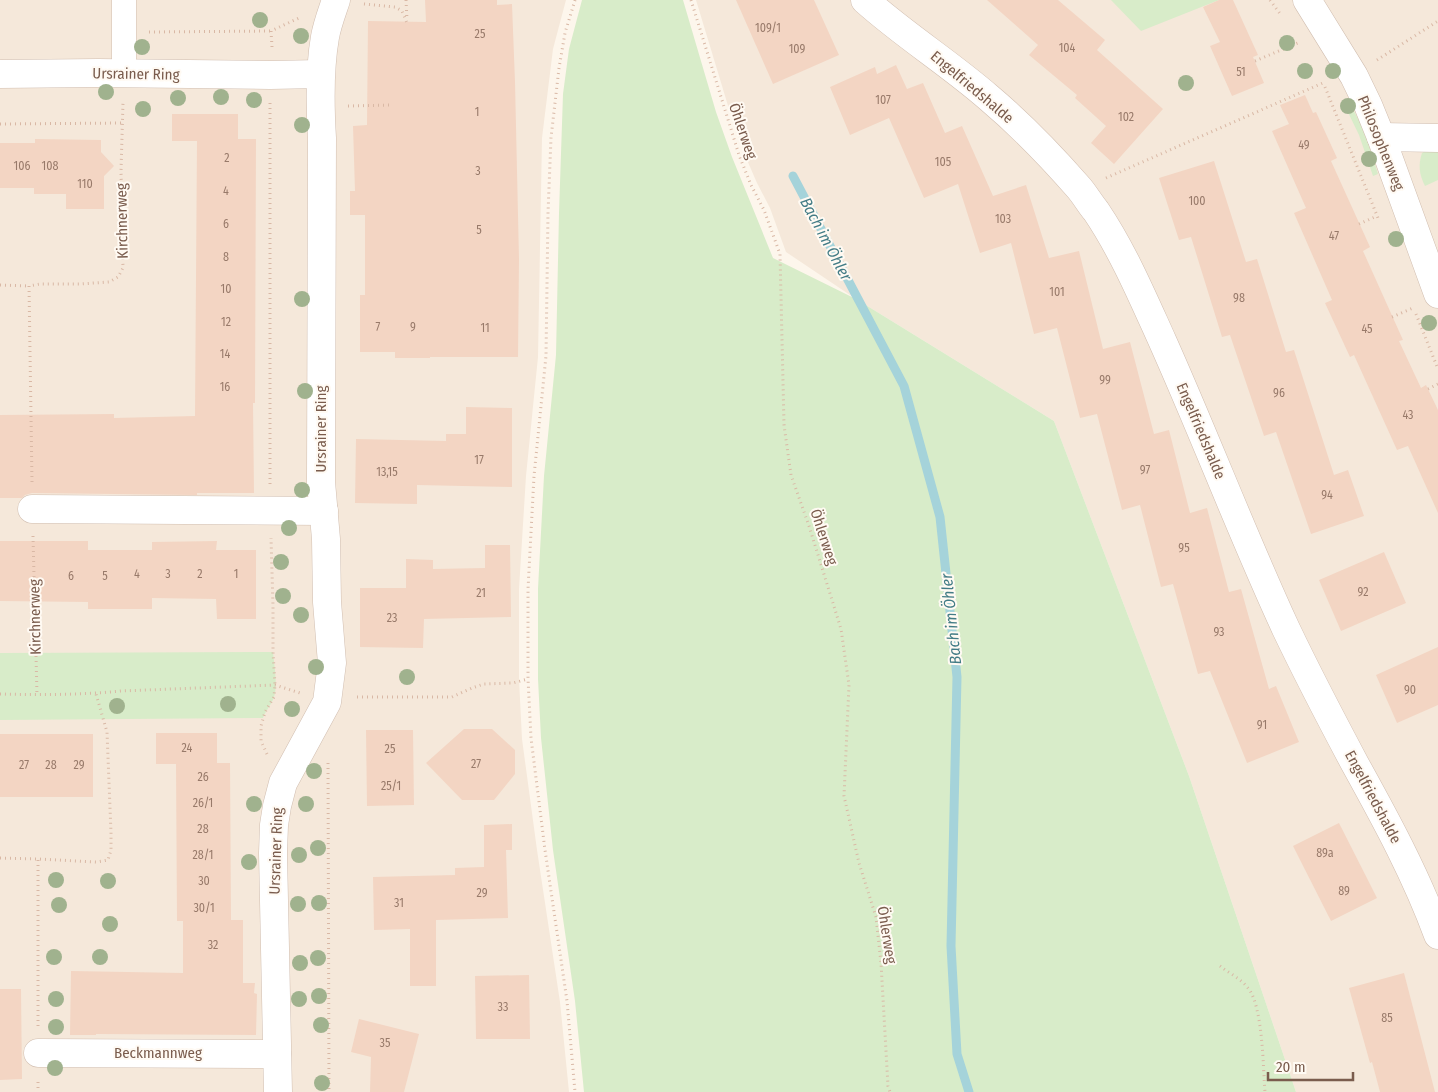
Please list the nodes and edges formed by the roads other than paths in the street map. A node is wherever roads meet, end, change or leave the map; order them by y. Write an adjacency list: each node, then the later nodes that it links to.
1 (124, 0): 6 (street)
2 (865, 0): 13 (street, Engelfriedshalde)
3 (1306, 0): 8 (street, Philosophenweg)
4 (336, 2): 7 (street)
5 (0, 74): 6 (street, Ursrainer Ring)
6 (124, 74): 7 (street, Ursrainer Ring)
7 (320, 74): 12 (street, Ursrainer Ring)
8 (1381, 137): 9 (street); 10 (street, Philosophenweg)
9 (1438, 138)
10 (1438, 294)
11 (32, 508): 12 (street)
12 (324, 511): 15 (street, Ursrainer Ring)
13 (1438, 935)
14 (38, 1053): 15 (street, Beckmannweg)
15 (277, 1054): 16 (street, Ursrainer Ring)
16 (278, 1092)

